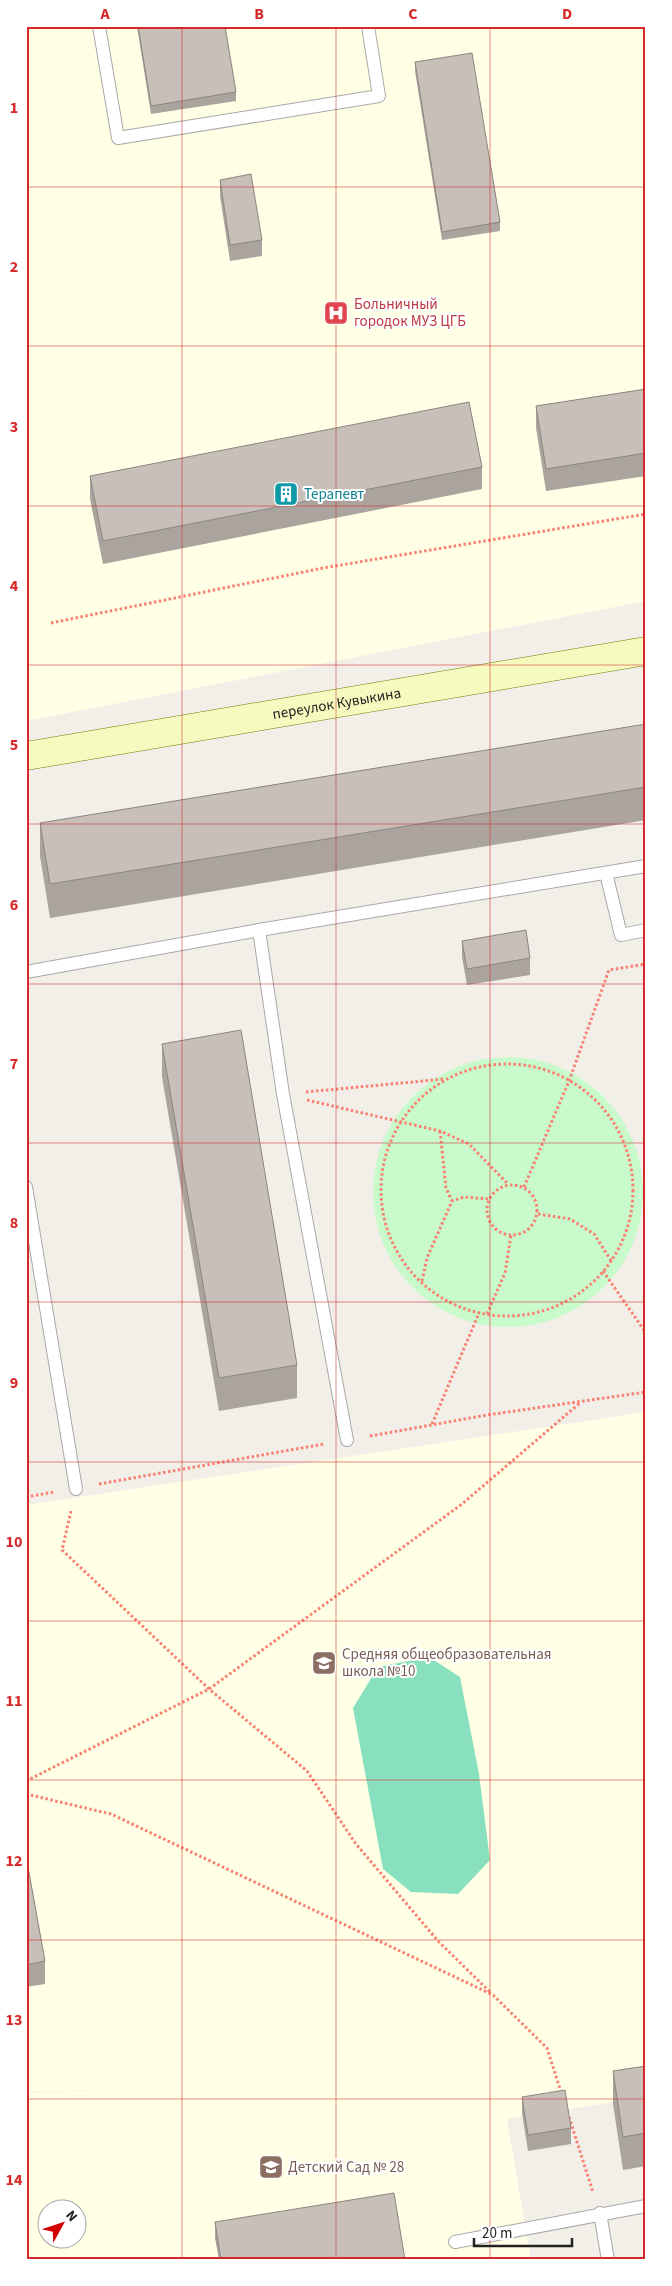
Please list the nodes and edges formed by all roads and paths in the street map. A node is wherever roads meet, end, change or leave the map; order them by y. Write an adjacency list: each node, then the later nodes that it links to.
1 (99, 26): 2 (lane)
2 (368, 26)
3 (646, 514): 4 (path)
4 (51, 623)
5 (646, 651): 6 (main road, переулок Кувыкина)
6 (26, 756)
7 (646, 866): 8 (lane)
8 (606, 873): 9 (lane); 10 (lane)
9 (259, 930): 12 (lane); 15 (lane)
10 (646, 930)
11 (646, 964): 14 (path)
12 (27, 970)
13 (448, 1079): 14 (path); 15 (path); 16 (path)
14 (569, 1080): 20 (path); 25 (path)
15 (283, 1094): 16 (path); 33 (lane)
16 (401, 1123): 17 (path); 27 (path)
17 (440, 1131): 18 (path); 22 (path)
18 (508, 1184): 20 (path); 21 (path)
19 (26, 1187): 34 (lane)
20 (524, 1187): 23 (path)
21 (490, 1199): 22 (path); 24 (path)
22 (452, 1201): 27 (path)
23 (538, 1214): 24 (path); 25 (path)
24 (511, 1235): 29 (path)
25 (612, 1262): 26 (path)
26 (603, 1271): 29 (path); 30 (path)
27 (422, 1282): 28 (path)
28 (479, 1314): 29 (path); 32 (path)
29 (487, 1314)
30 (646, 1333)
31 (581, 1402): 35 (path)
32 (432, 1424)
33 (347, 1440)
34 (76, 1489): 35 (path)
35 (209, 1689): 36 (path); 38 (path)
36 (26, 1781)
37 (26, 1794): 38 (path)
38 (493, 1995): 39 (path)
39 (564, 2103)
40 (568, 2112): 42 (path)
41 (646, 2206): 42 (lane)
42 (600, 2213): 43 (lane); 44 (lane)
43 (455, 2242)
44 (608, 2260)

